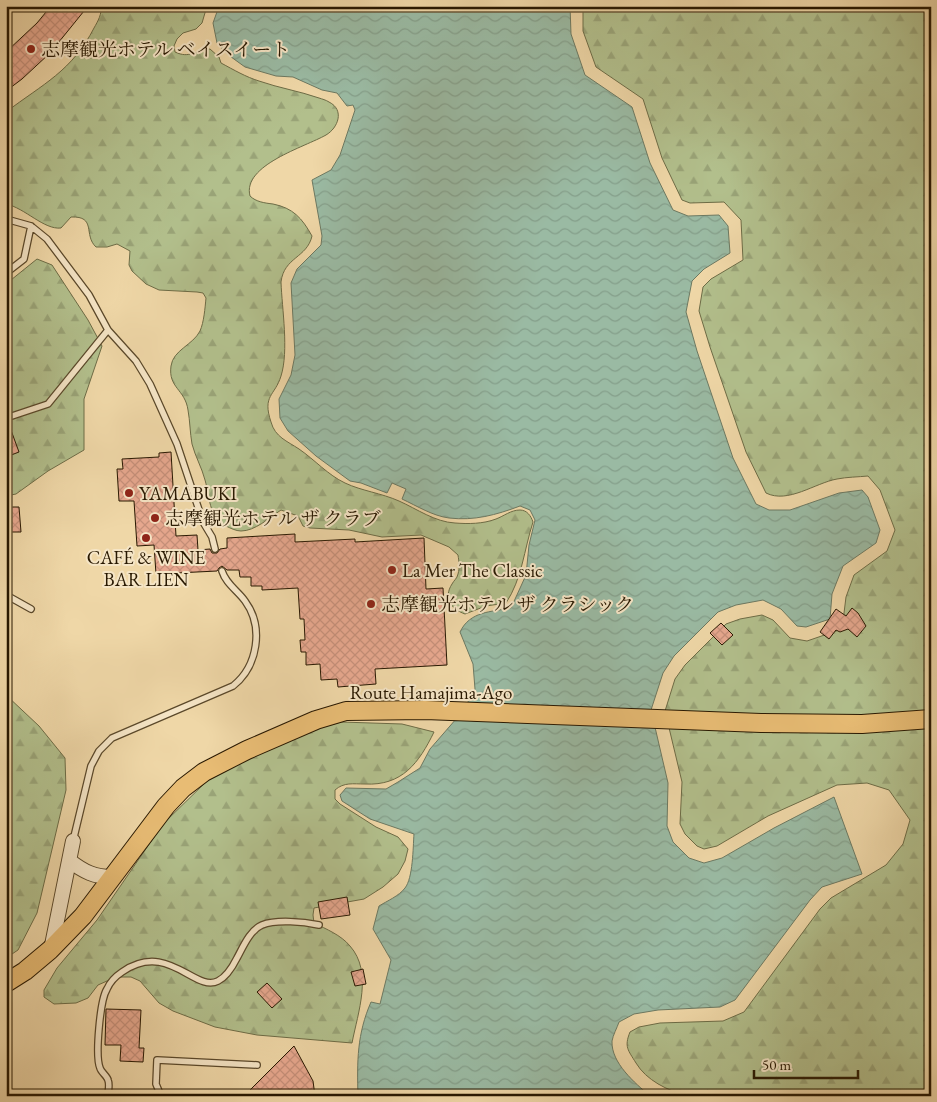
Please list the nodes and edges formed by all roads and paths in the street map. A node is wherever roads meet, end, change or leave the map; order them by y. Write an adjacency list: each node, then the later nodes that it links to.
1 (6, 219): 2 (lane)
2 (31, 226): 3 (lane); 4 (lane)
3 (6, 273)
4 (108, 330): 5 (lane); 6 (lane)
5 (6, 418)
6 (215, 549)
7 (222, 570): 11 (lane)
8 (6, 595): 9 (lane)
9 (31, 609)
10 (931, 719): 13 (main road, Route Hamajima-Ago)
11 (73, 841): 12 (street)
12 (70, 861): 13 (street); 15 (street)
13 (112, 877): 15 (main road, Route Hamajima-Ago)
14 (319, 925): 18 (lane)
15 (50, 950): 16 (main road, Route Hamajima-Ago)
16 (6, 982)
17 (257, 1065): 19 (lane)
18 (108, 1096)
19 (161, 1096)

